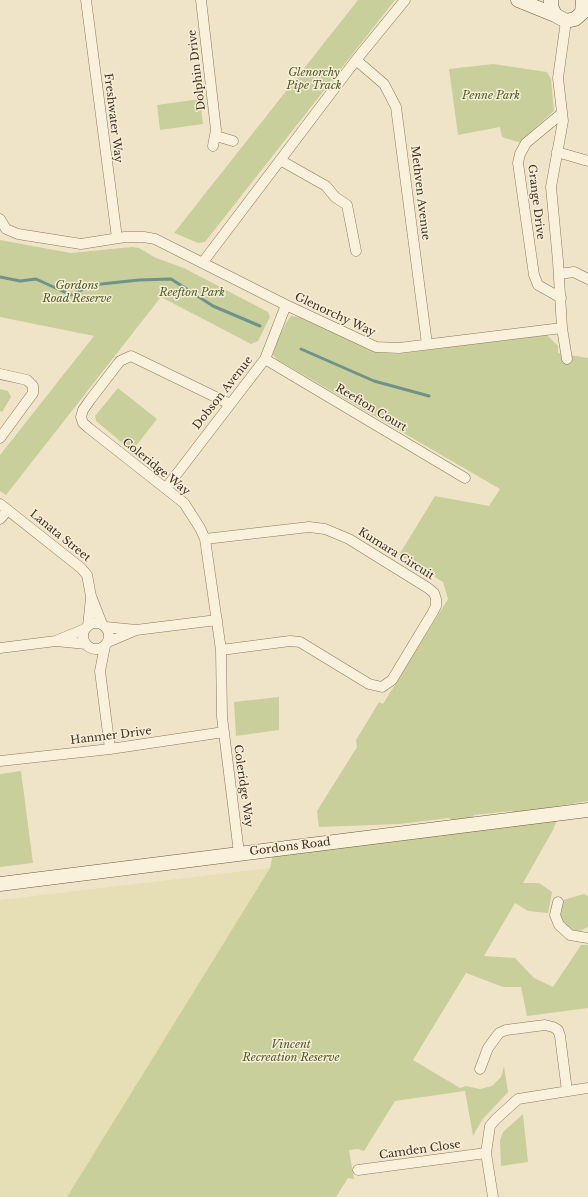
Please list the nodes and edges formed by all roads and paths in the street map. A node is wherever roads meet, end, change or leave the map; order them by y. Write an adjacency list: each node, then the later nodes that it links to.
1 (86, 0): 15 (street, Freshwater Way)
2 (200, 0): 10 (street, Dolphin Drive)
3 (405, 0): 8 (street)
4 (518, 0): 7 (street)
5 (551, 0): 7 (street)
6 (583, 0): 7 (street)
7 (572, 17): 9 (street, Grange Drive)
8 (356, 60): 12 (street); 23 (street, Methven Avenue)
9 (561, 114): 11 (street, Grange Drive); 20 (street, Grange Drive)
10 (233, 141)
11 (557, 152): 13 (street); 18 (street, Grange Drive)
12 (280, 160): 16 (street); 17 (street)
13 (588, 161)
14 (0, 221): 15 (street, Glenorchy Way)
15 (117, 238): 17 (street, Glenorchy Way)
16 (356, 251)
17 (203, 262): 21 (street, Glenorchy Way)
18 (559, 274): 19 (street); 20 (street, Grange Drive)
19 (588, 279)
20 (561, 298): 22 (street, Grange Drive)
21 (286, 305): 23 (street, Glenorchy Way); 24 (street, Dobson Avenue)
22 (562, 328): 23 (street, Glenorchy Way); 25 (street, Grange Drive)
23 (427, 344)
24 (265, 359): 27 (street, Dobson Avenue); 29 (street, Reefton Court)
25 (567, 359)
26 (0, 374): 28 (street)
27 (230, 404): 30 (street, Dobson Avenue); 30 (street, Coleridge Way)
28 (0, 438)
29 (465, 478)
30 (166, 488): 33 (street, Coleridge Way)
31 (4, 507): 32 (street); 34 (street, Lanata Street)
32 (0, 519)
33 (205, 539): 35 (street, Coleridge Way); 43 (street, Kumara Circuit)
34 (91, 596): 36 (street, Lanata Street); 37 (street, Lanata Street)
35 (217, 620): 38 (street); 43 (street, Coleridge Way)
36 (104, 626): 37 (street); 38 (street); 40 (street)
37 (86, 628): 39 (street); 41 (street)
38 (136, 630): 40 (street)
39 (56, 641): 41 (street); 42 (street)
40 (106, 644): 41 (street); 44 (street)
41 (88, 646): 44 (street)
42 (0, 648)
43 (221, 650): 45 (street, Coleridge Way)
44 (100, 671): 46 (street)
45 (224, 732): 46 (street, Hanmer Drive); 49 (street, Coleridge Way)
46 (110, 749): 47 (street, Hanmer Drive)
47 (0, 761)
48 (585, 809): 49 (street, Gordons Road)
49 (239, 853): 50 (street, Gordons Road)
50 (0, 884)
51 (558, 902): 52 (street)
52 (588, 938)
53 (480, 1069): 55 (street)
54 (588, 1088): 55 (street)
55 (567, 1091): 56 (street)
56 (486, 1153): 57 (street, Camden Close); 58 (street)
57 (358, 1170)
58 (493, 1197)

